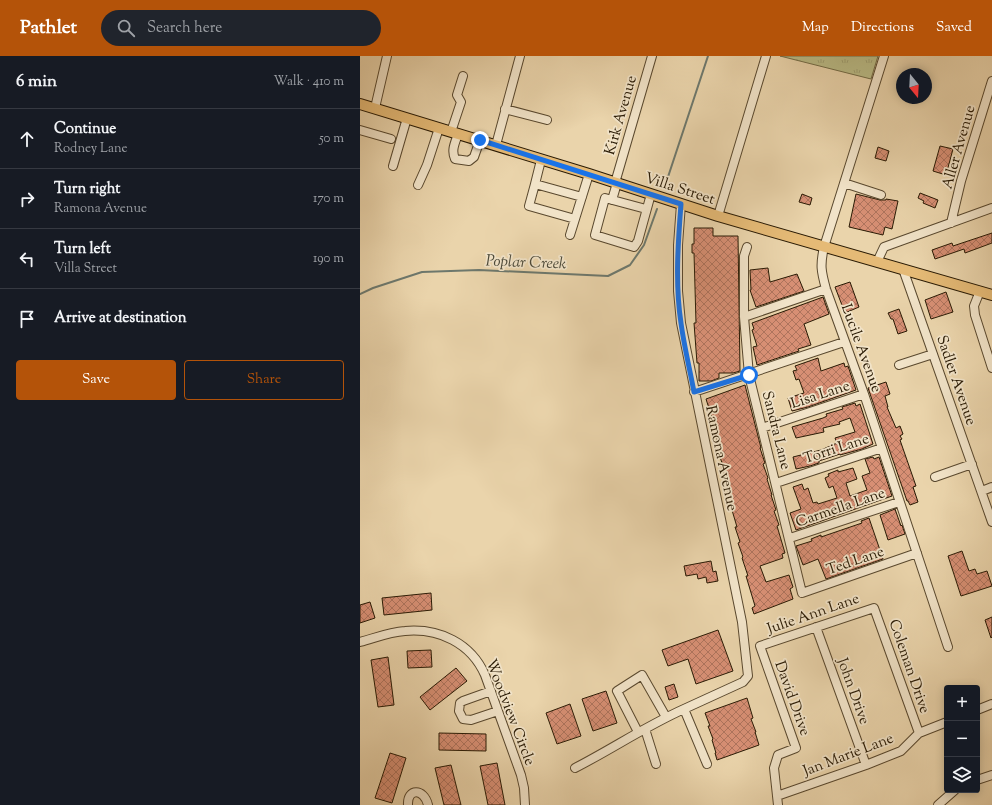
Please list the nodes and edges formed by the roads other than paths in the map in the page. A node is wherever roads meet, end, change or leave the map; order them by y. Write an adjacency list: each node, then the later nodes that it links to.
1 (387, 56): 9 (street)
2 (520, 56): 10 (street)
3 (652, 56): 22 (street, Kirk Avenue)
4 (766, 56): 33 (street)
5 (884, 56): 23 (street, Lucile Avenue)
6 (463, 76): 15 (street)
7 (992, 81): 35 (street, Aller Avenue)
8 (360, 104): 9 (main road, Villa Street)
9 (375, 108): 11 (main road, Villa Street)
10 (505, 109): 12 (street); 18 (street)
11 (407, 118): 13 (main road, Villa Street); 20 (street)
12 (548, 120)
13 (438, 128): 15 (main road, Villa Street); 25 (street)
14 (360, 130): 16 (street)
15 (455, 133): 17 (main road, Villa Street); 17 (street)
16 (391, 139)
17 (480, 140): 18 (main road, Villa Street)
18 (496, 145): 19 (main road, Villa Street)
19 (542, 160): 21 (main road, Villa Street); 24 (street)
20 (393, 166)
21 (589, 174): 22 (main road, Villa Street); 28 (street)
22 (616, 183): 26 (main road, Villa Street); 29 (street, Kirk Avenue)
23 (844, 183): 27 (street); 38 (street, Lucile Avenue)
24 (535, 184): 28 (street); 34 (street)
25 (418, 185)
26 (651, 194): 30 (main road, Villa Street); 32 (street)
27 (881, 195)
28 (582, 197): 34 (street)
29 (612, 200): 32 (street); 32 (street)
30 (681, 204): 33 (main road, Villa Street); 50 (street, Ramona Avenue)
31 (992, 208): 35 (street)
32 (646, 209)
33 (718, 216): 38 (main road, Villa Street)
34 (575, 219): 36 (street)
35 (951, 222): 39 (street)
36 (570, 235)
37 (748, 247): 44 (street, Sandra Lane)
38 (824, 247): 39 (main road, Villa Street); 41 (street, Lucile Avenue)
39 (877, 262): 40 (main road, Villa Street)
40 (903, 269): 42 (main road, Villa Street); 46 (street, Sadler Avenue)
41 (826, 289): 44 (street); 45 (street, Lucile Avenue)
42 (980, 291): 43 (main road, Villa Street); 48 (street)
43 (992, 295)
44 (744, 317): 49 (street, Sandra Lane)
45 (844, 342): 49 (street); 51 (street, Lucile Avenue)
46 (933, 354): 47 (street); 54 (street, Sadler Avenue)
47 (899, 365)
48 (992, 368)
49 (749, 375): 50 (street); 52 (street, Sandra Lane)
50 (694, 392): 71 (street, Ramona Avenue)
51 (864, 394): 52 (street, Lisa Lane); 53 (street, Lucile Avenue)
52 (762, 428): 56 (street, Sandra Lane)
53 (882, 448): 56 (street, Torri Lane); 59 (street, Lucile Avenue)
54 (972, 464): 55 (street); 58 (street, Sadler Avenue)
55 (935, 477)
56 (776, 483): 61 (street, Sandra Lane)
57 (992, 487): 58 (street)
58 (982, 490): 60 (street, Sadler Avenue)
59 (899, 502): 61 (street, Carmella Lane); 62 (street, Lucile Avenue)
60 (992, 522)
61 (790, 538): 63 (street, Sandra Lane)
62 (917, 554): 63 (street, Ted Lane); 68 (street, Lucile Avenue)
63 (802, 593)
64 (874, 608): 65 (street, Julie Ann Lane); 77 (street, Coleman Drive)
65 (816, 627): 67 (street, Julie Ann Lane); 80 (street, John Drive)
66 (360, 642): 69 (street, Woodview Circle)
67 (760, 646): 85 (street, David Drive)
68 (948, 647)
69 (491, 691): 73 (street, Woodview Circle); 73 (street)
70 (992, 704): 72 (street)
71 (684, 709): 74 (street, Ramona Avenue); 79 (street)
72 (980, 709)
73 (498, 711): 88 (street, Woodview Circle)
74 (666, 717): 76 (street, Ramona Avenue); 76 (street)
75 (944, 723): 77 (street, Jan Marie Lane)
76 (641, 730): 78 (street); 81 (street, Ramona Avenue)
77 (919, 733): 80 (street, Jan Marie Lane)
78 (656, 764)
79 (707, 764)
80 (866, 765): 85 (street, Jan Marie Lane)
81 (575, 768)
82 (992, 774): 83 (street)
83 (980, 779)
84 (952, 793): 90 (street)
85 (777, 796): 89 (street)
86 (408, 805): 87 (street)
87 (428, 805)
88 (525, 805)
89 (778, 805)
90 (938, 805)

